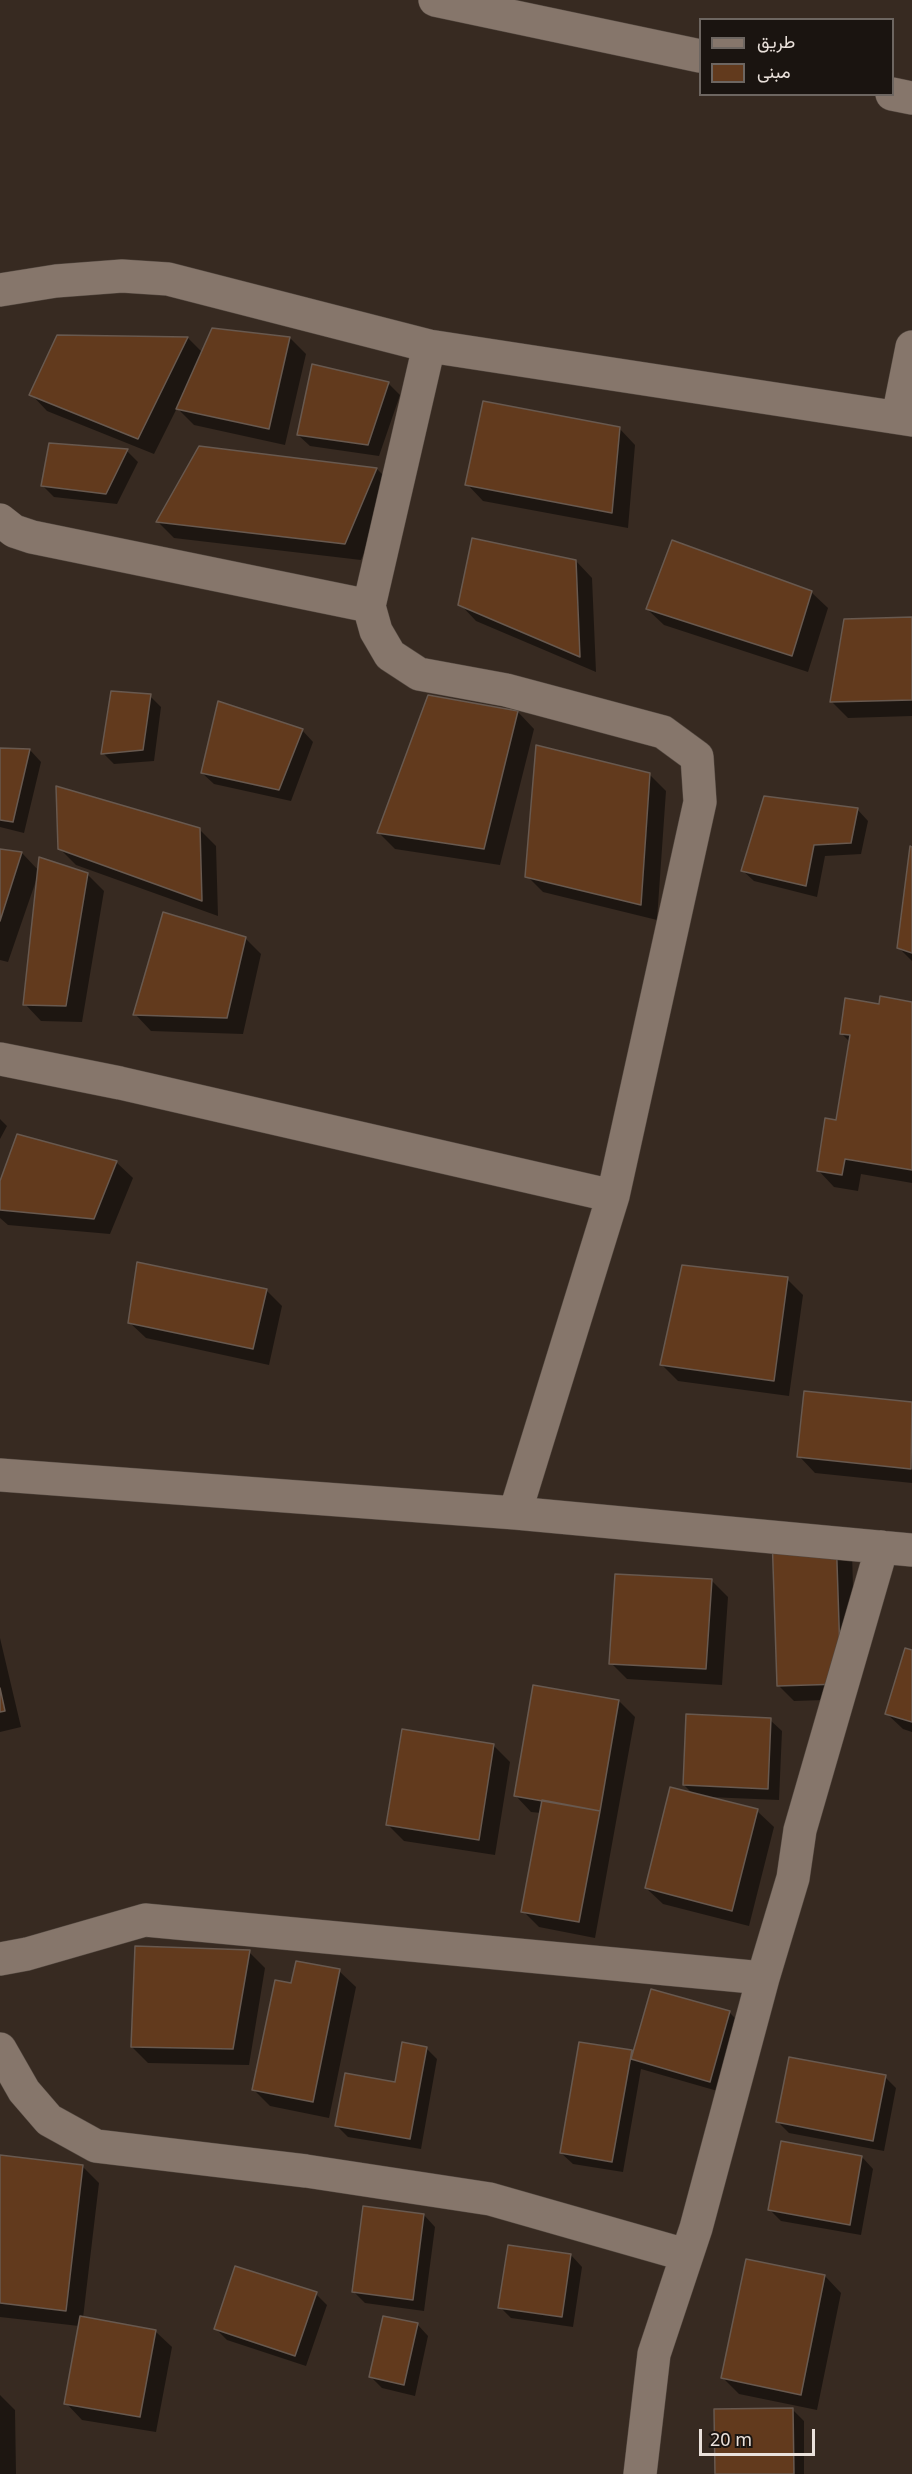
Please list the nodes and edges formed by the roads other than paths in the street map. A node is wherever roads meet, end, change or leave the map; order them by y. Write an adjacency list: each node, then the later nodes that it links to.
1 (435, 0): 2 (street)
2 (699, 56)
3 (894, 94): 4 (street)
4 (912, 98)
5 (0, 290): 6 (street)
6 (429, 346): 8 (street); 10 (street)
7 (912, 347): 8 (street)
8 (905, 419)
9 (0, 520): 10 (street)
10 (369, 606): 12 (street)
11 (0, 1059): 12 (street)
12 (613, 1196): 14 (street)
13 (0, 1475): 14 (street)
14 (515, 1513): 15 (street)
15 (897, 1549): 17 (street)
16 (0, 1959): 17 (street)
17 (763, 1978): 19 (street)
18 (0, 2049): 19 (street)
19 (686, 2255): 20 (street)
20 (640, 2474)

